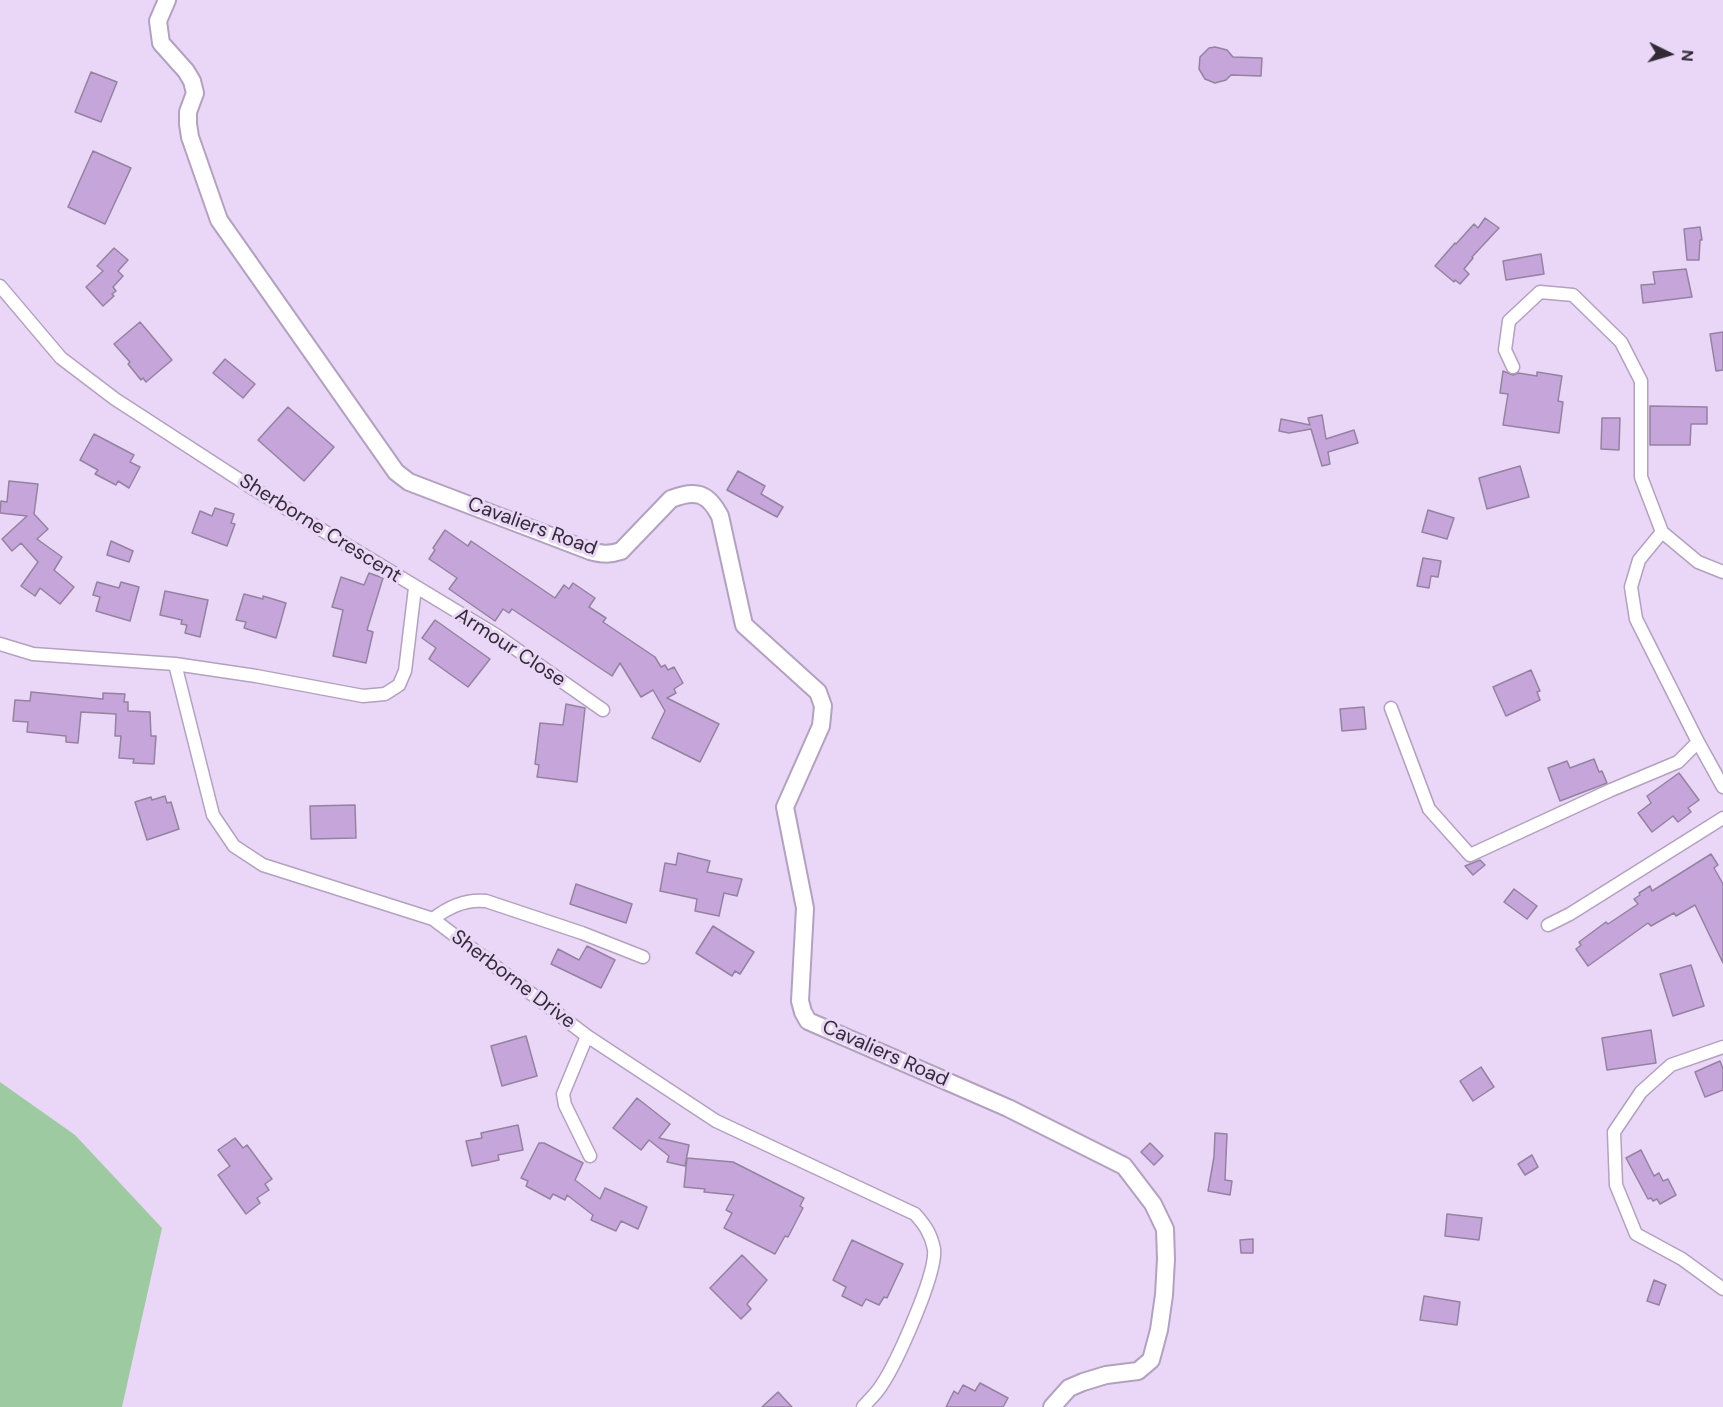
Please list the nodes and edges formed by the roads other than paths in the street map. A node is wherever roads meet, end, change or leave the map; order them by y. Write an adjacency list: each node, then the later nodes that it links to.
1 (166, 0): 21 (main road, Cavaliers Road)
2 (0, 286): 6 (street, Sherborne Crescent)
3 (1513, 367): 4 (street)
4 (1662, 532): 5 (street); 11 (street)
5 (1723, 572)
6 (415, 588): 8 (street, Sherborne Crescent); 10 (street, Armour Close)
7 (0, 644): 8 (street)
8 (175, 664): 14 (street, Sherborne Drive)
9 (1391, 708): 11 (street)
10 (603, 710)
11 (1698, 742): 12 (street)
12 (1723, 787)
13 (1723, 818): 15 (street)
14 (433, 919): 16 (street); 17 (street, Sherborne Drive)
15 (1548, 925)
16 (643, 957)
17 (587, 1036): 19 (street); 22 (street, Sherborne Drive)
18 (1723, 1047): 20 (street)
19 (590, 1156)
20 (1723, 1290)
21 (1057, 1405)
22 (863, 1407)

